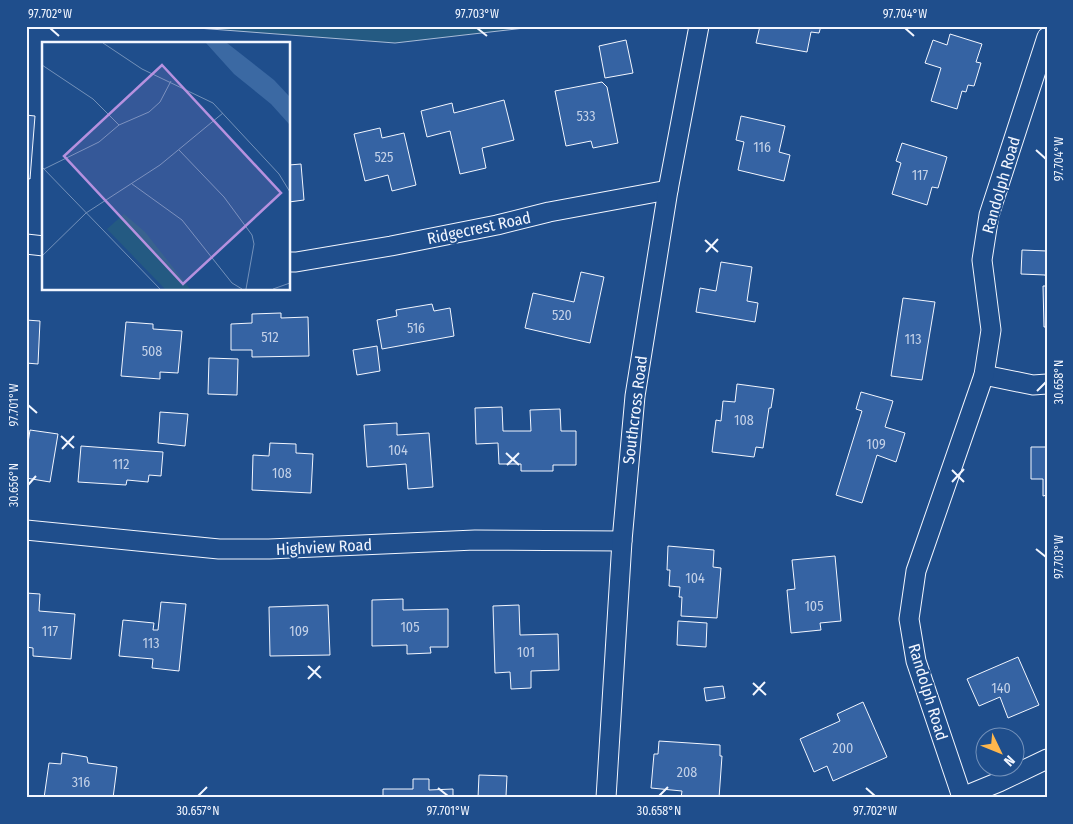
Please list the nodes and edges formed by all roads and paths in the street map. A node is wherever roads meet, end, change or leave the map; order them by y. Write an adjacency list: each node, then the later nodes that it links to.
1 (699, 26): 3 (street, Southcross Road)
2 (1047, 37): 7 (street, Randolph Road)
3 (668, 190): 6 (street, Ridgecrest Road); 10 (street, Southcross Road)
4 (26, 244): 5 (street)
5 (42, 246)
6 (290, 262)
7 (984, 375): 8 (street); 12 (street, Randolph Road)
8 (1047, 384)
9 (26, 530): 10 (street, Highview Road)
10 (622, 541): 13 (street, Southcross Road)
11 (1047, 759): 12 (street)
12 (961, 797)
13 (606, 798)

